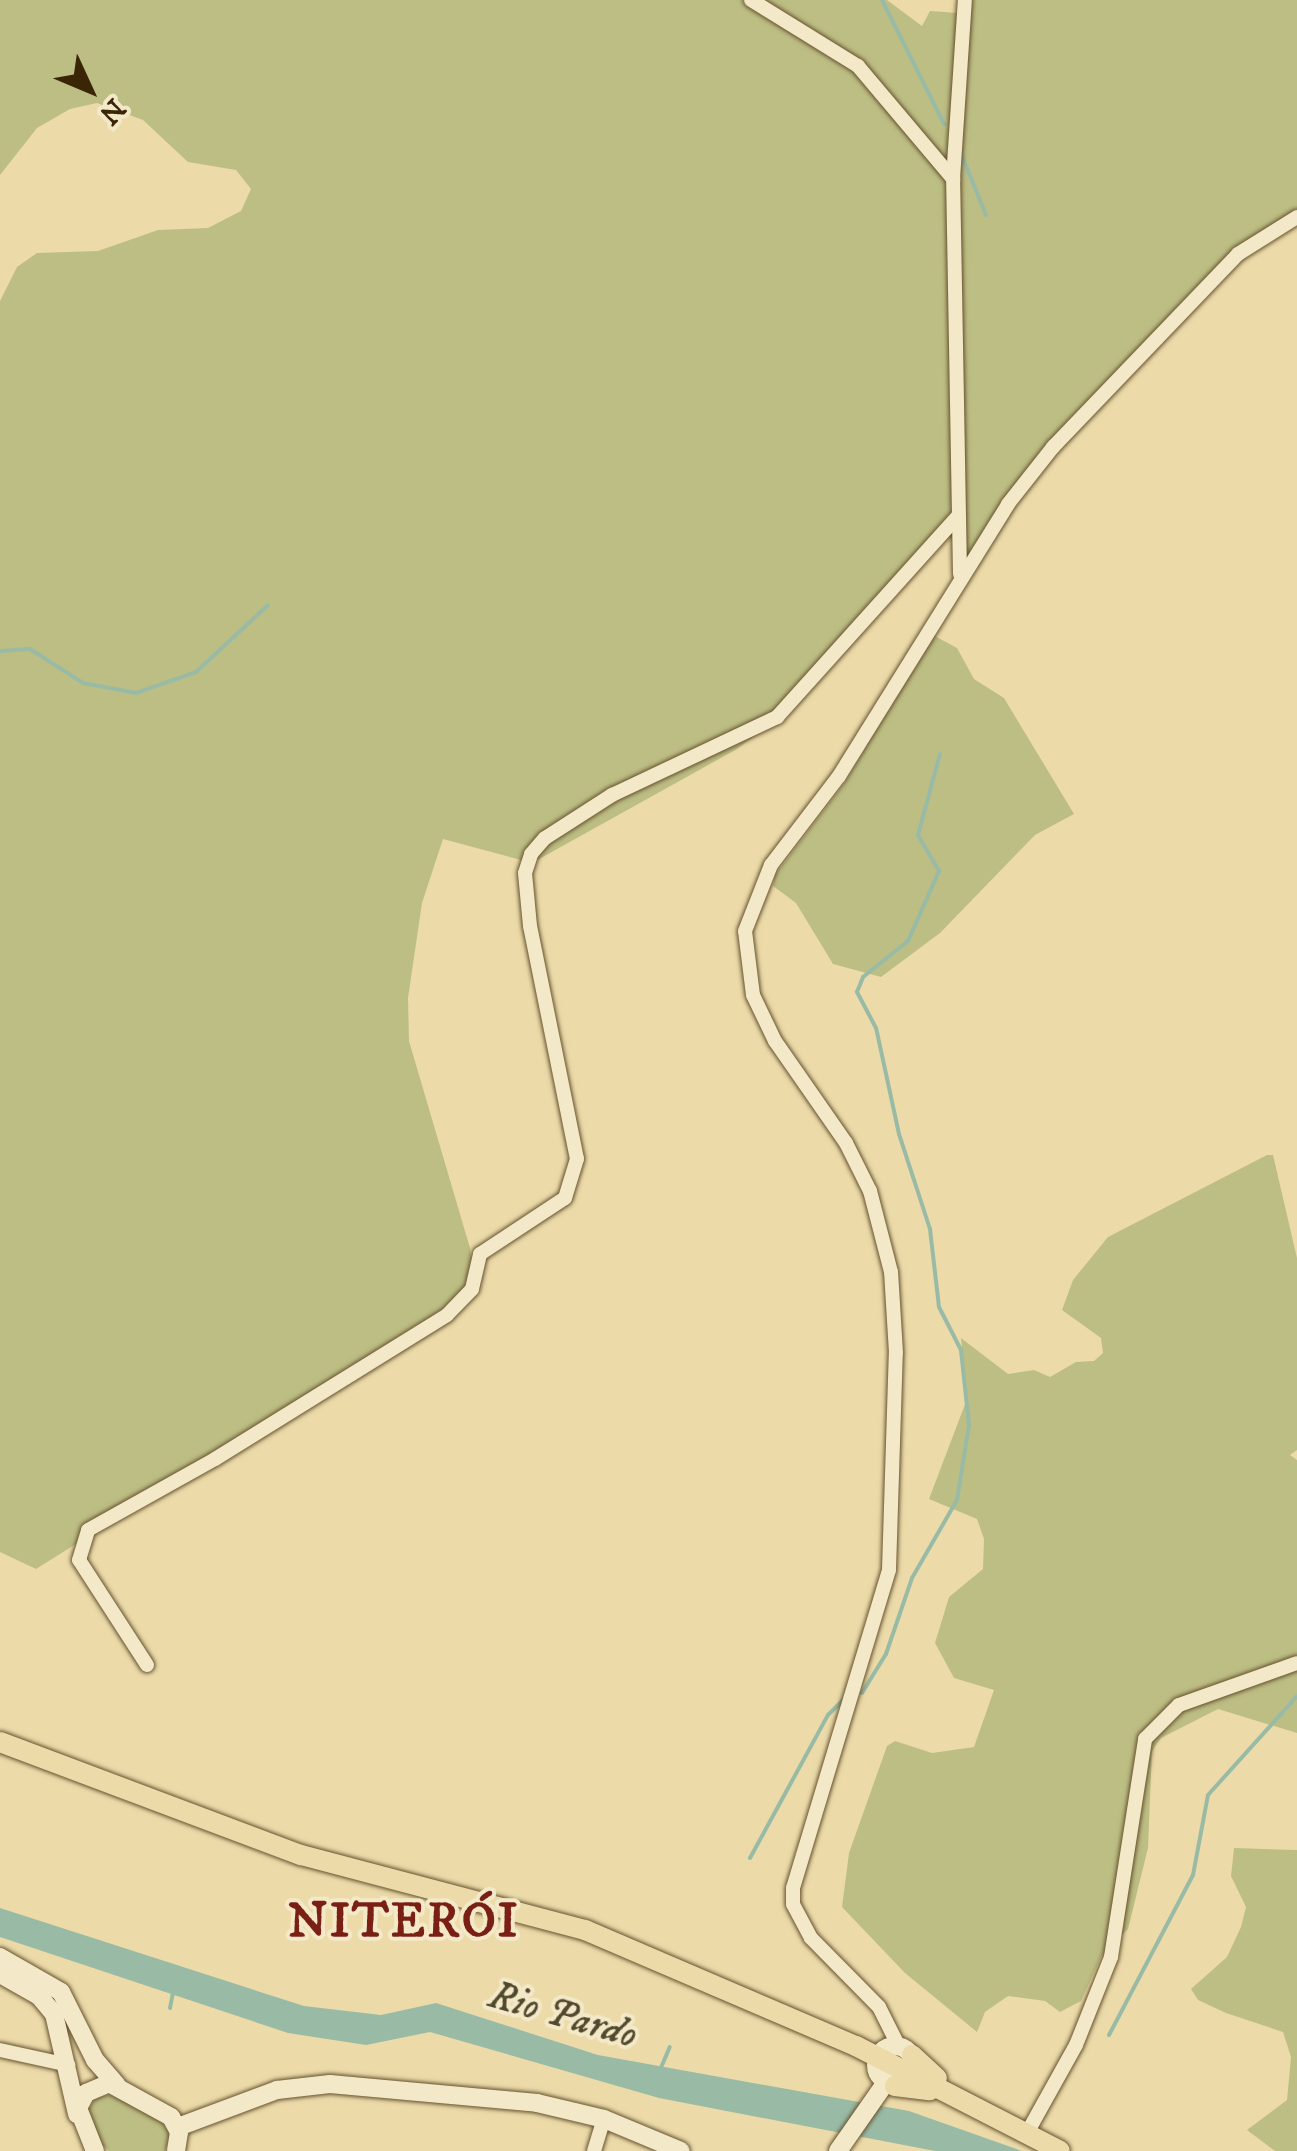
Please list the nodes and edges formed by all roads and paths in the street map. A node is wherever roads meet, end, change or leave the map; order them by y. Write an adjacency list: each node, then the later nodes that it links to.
1 (751, 0): 3 (street)
2 (965, 0): 3 (street)
3 (953, 179): 5 (street)
4 (1297, 217): 6 (street)
5 (958, 516): 6 (street); 8 (street)
6 (960, 574): 14 (street)
7 (1297, 1663): 20 (street)
8 (147, 1665)
9 (0, 1742): 14 (main road)
10 (0, 1957): 15 (street)
11 (0, 1974): 13 (street)
12 (0, 2050): 13 (street)
13 (68, 2064): 18 (street)
14 (893, 2071): 16 (main road); 16 (main road); 21 (street)
15 (117, 2085): 18 (street); 19 (street)
16 (965, 2102): 20 (main road)
17 (604, 2118): 19 (street); 24 (street); 25 (street)
18 (79, 2120): 22 (street)
19 (178, 2128): 23 (street)
20 (1027, 2133): 26 (main road)
21 (842, 2144)
22 (95, 2151)
23 (183, 2151)
24 (594, 2151)
25 (681, 2151)
26 (1060, 2151)

